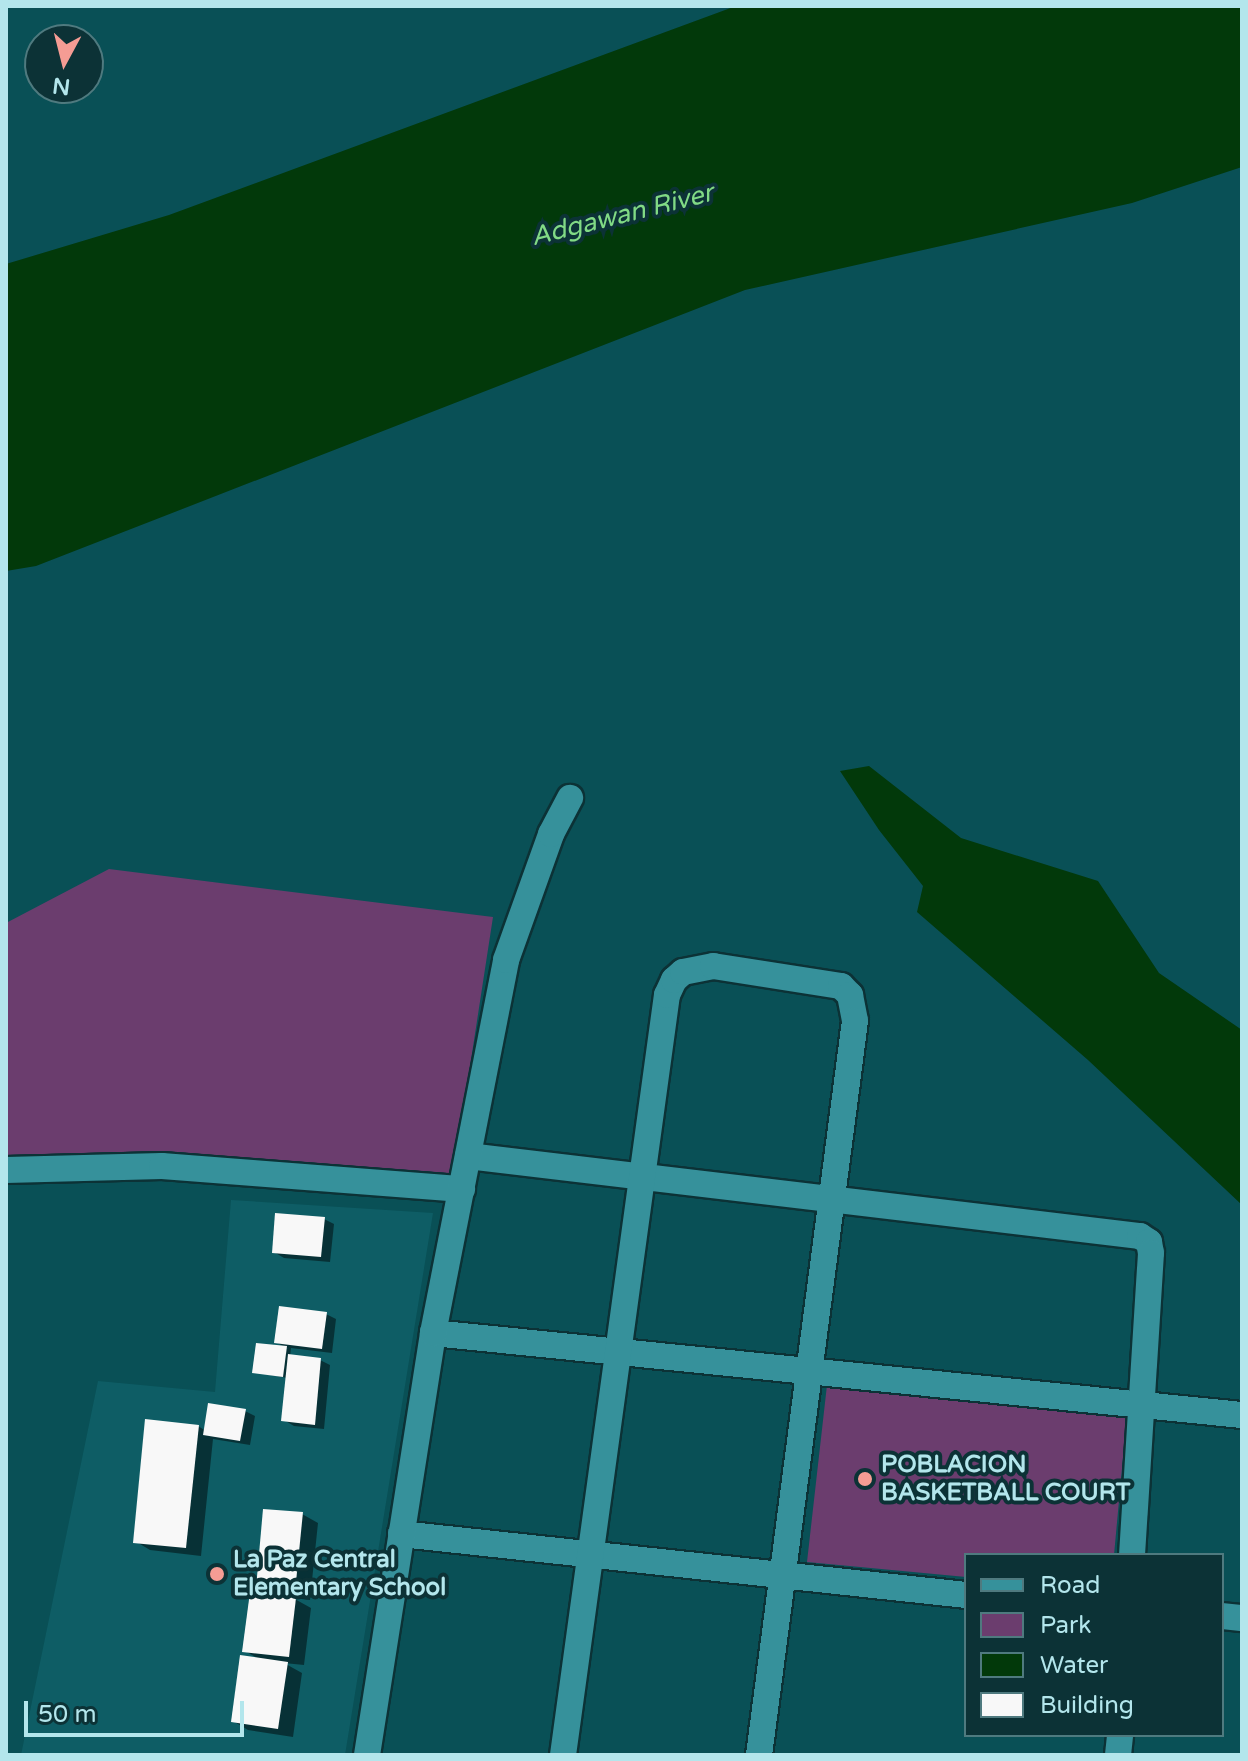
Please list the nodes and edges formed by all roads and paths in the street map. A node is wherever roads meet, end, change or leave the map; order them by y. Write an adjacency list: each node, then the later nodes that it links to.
1 (570, 798): 2 (street)
2 (468, 1156): 4 (street); 5 (street)
3 (6, 1170): 5 (street)
4 (640, 1174): 6 (street); 6 (street); 8 (street)
5 (462, 1189): 7 (street)
6 (831, 1199): 9 (street); 10 (street)
7 (433, 1333): 8 (street); 12 (street)
8 (616, 1349): 9 (street); 14 (street)
9 (809, 1370): 10 (street); 15 (street)
10 (1142, 1405): 11 (street); 13 (street)
11 (1242, 1415)
12 (401, 1534): 14 (street); 17 (street)
13 (1132, 1553)
14 (588, 1557): 15 (street); 18 (street)
15 (783, 1577): 16 (street); 19 (street)
16 (964, 1595)
17 (367, 1755)
18 (563, 1755)
19 (759, 1755)

